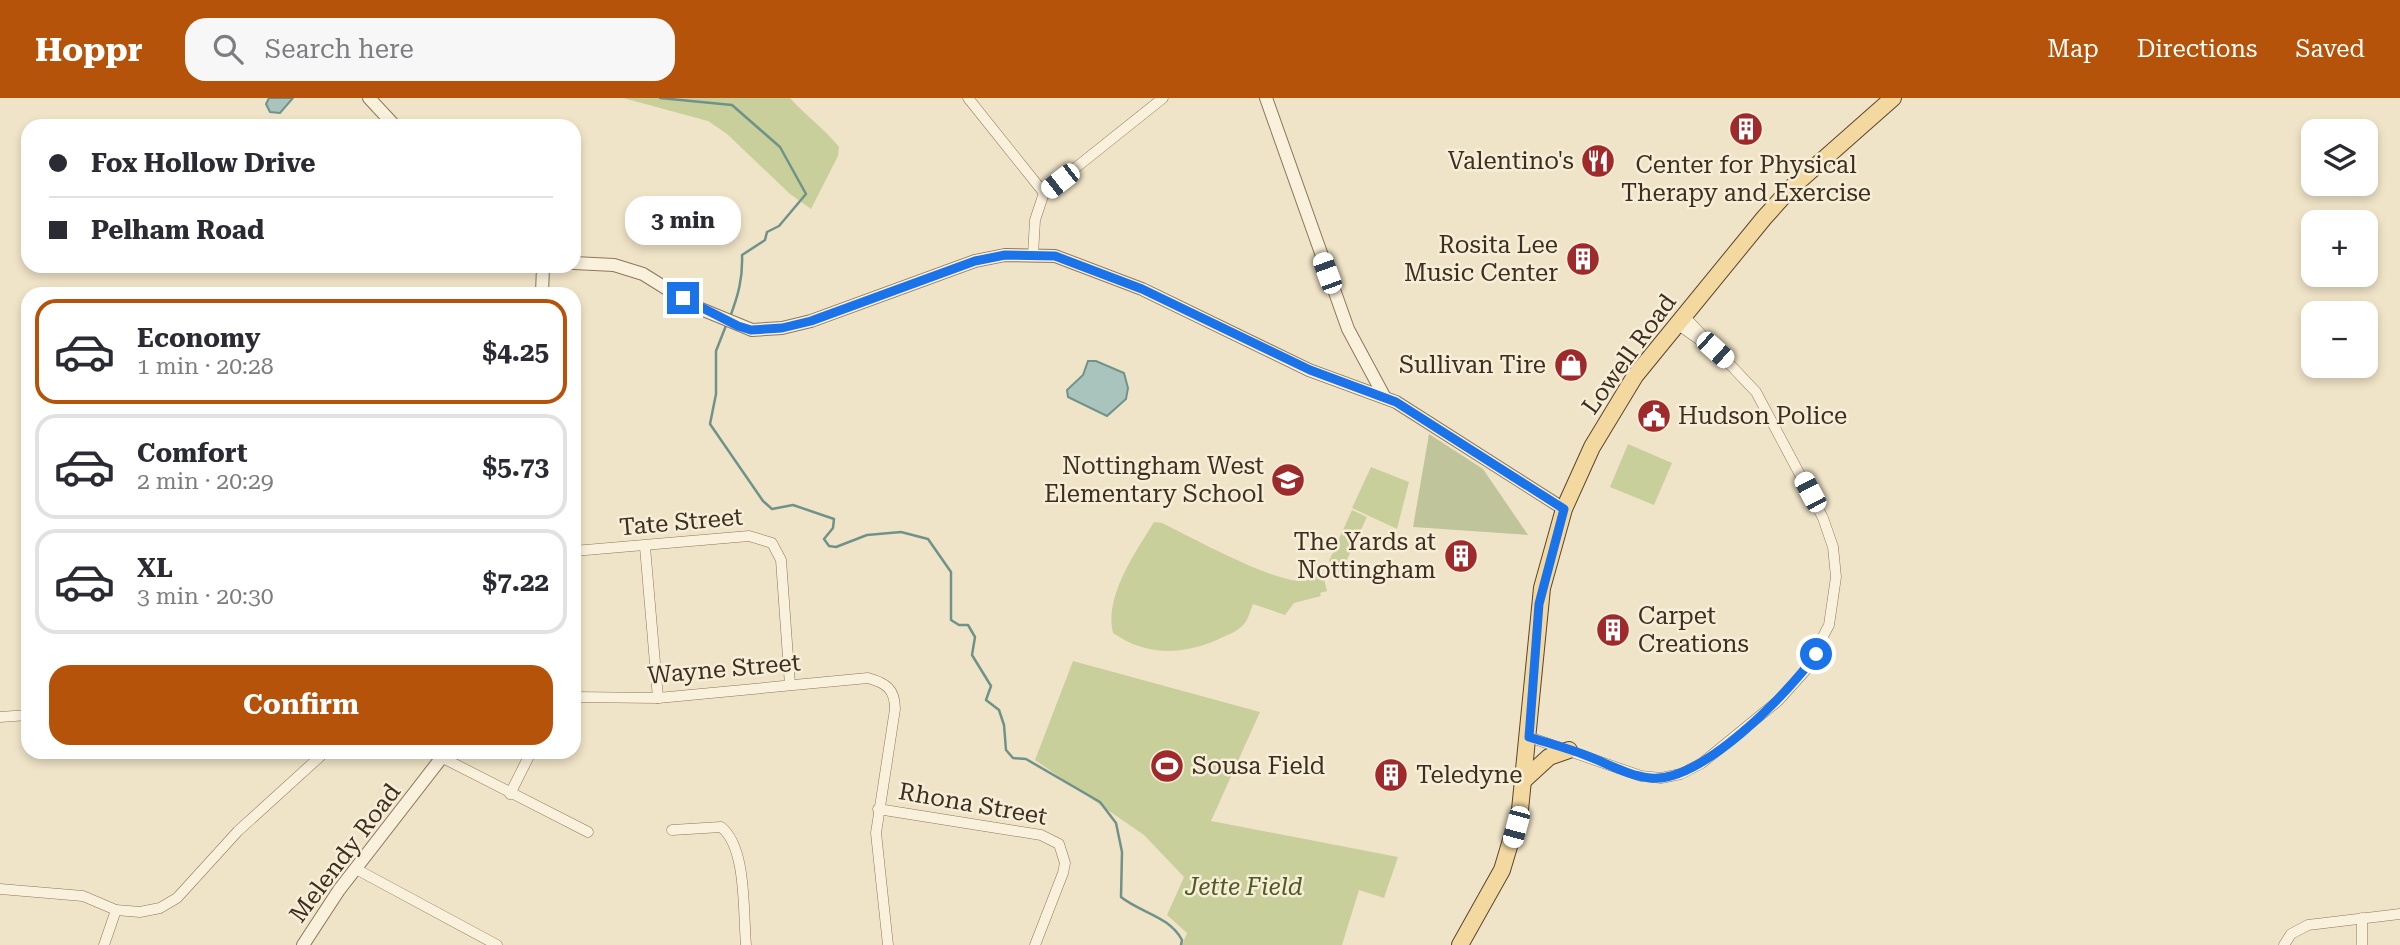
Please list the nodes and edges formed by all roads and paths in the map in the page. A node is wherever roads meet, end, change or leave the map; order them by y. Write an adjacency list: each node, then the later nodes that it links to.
1 (369, 98): 6 (street)
2 (968, 98): 7 (street)
3 (1163, 98): 7 (street)
4 (1266, 98): 11 (street)
5 (1893, 98): 10 (main road, Lowell Road)
6 (388, 119)
7 (1044, 193): 8 (street)
8 (1033, 255): 9 (street); 11 (street)
9 (581, 263)
10 (1681, 320): 12 (main road, Lowell Road); 21 (street)
11 (1384, 396): 12 (street)
12 (1564, 509): 20 (main road, Lowell Road)
13 (645, 547): 14 (street, Tate Street); 15 (street, Tate Street); 17 (street)
14 (581, 551)
15 (790, 685): 17 (street, Wayne Street); 28 (street, Wayne Street)
16 (581, 696): 17 (street, Wayne Street)
17 (658, 698)
18 (21, 716): 19 (street)
19 (0, 717)
20 (1529, 737): 21 (street); 26 (main road, Lowell Road)
21 (1569, 750): 26 (main road)
22 (317, 759): 33 (street)
23 (441, 759): 31 (street, Melendy Road)
24 (451, 759): 27 (street)
25 (528, 759): 27 (street)
26 (1525, 779): 42 (main road, Lowell Road)
27 (510, 794): 30 (street)
28 (878, 808): 40 (street); 41 (street, Rhona Street)
29 (672, 830): 39 (street)
30 (588, 832)
31 (356, 869): 37 (street, Melendy Road); 38 (street)
32 (0, 889): 33 (street)
33 (116, 910): 36 (street)
34 (2400, 914): 35 (street)
35 (2361, 918): 43 (street); 44 (street)
36 (104, 945)
37 (303, 945)
38 (497, 945)
39 (746, 945)
40 (888, 945)
41 (1035, 945)
42 (1461, 945)
43 (2284, 945)
44 (2362, 945)

